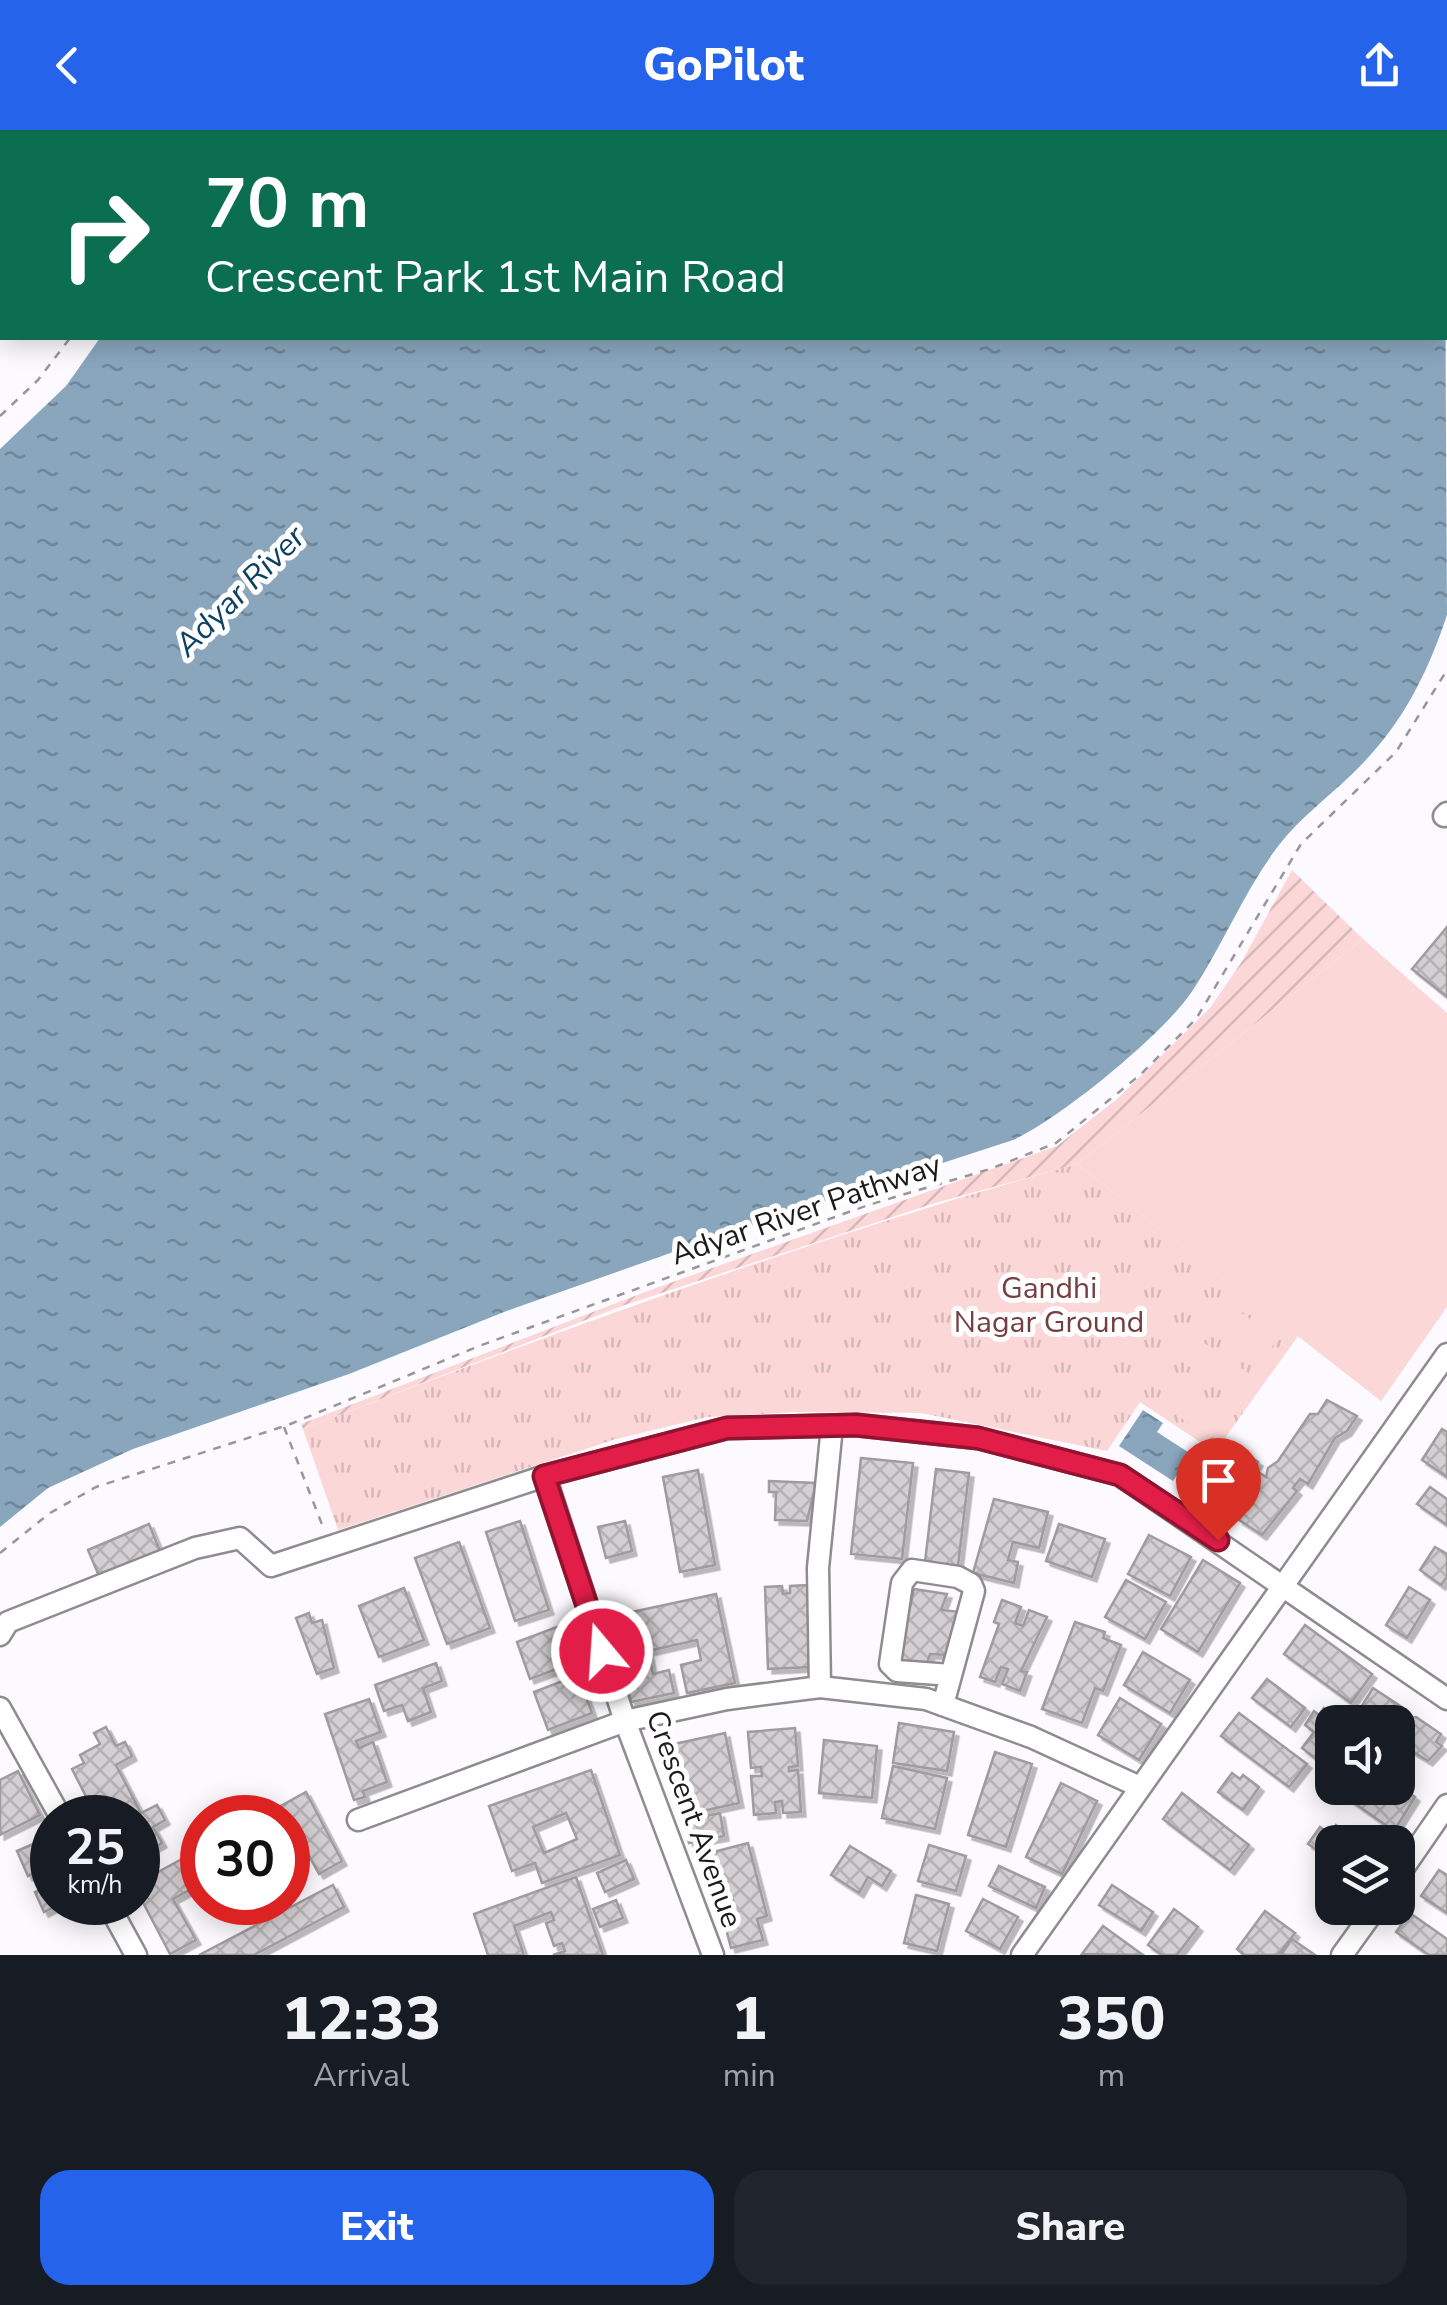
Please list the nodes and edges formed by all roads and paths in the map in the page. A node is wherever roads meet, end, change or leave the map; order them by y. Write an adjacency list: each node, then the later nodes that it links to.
1 (68, 340): 2 (path)
2 (0, 416)
3 (1447, 670): 5 (path, Adyar River Pathway)
4 (1447, 1354): 10 (street)
5 (283, 1426): 8 (path); 9 (path, Adyar River Pathway)
6 (832, 1426): 7 (street); 10 (street); 13 (street)
7 (544, 1476): 8 (street); 17 (street, Crescent Avenue)
8 (330, 1546): 11 (street)
9 (0, 1552)
10 (1284, 1583): 14 (street); 18 (street)
11 (0, 1635)
12 (951, 1675): 12 (street); 15 (street)
13 (820, 1687): 15 (street); 17 (street)
14 (1447, 1699)
15 (943, 1706): 18 (street)
16 (0, 1708): 19 (street)
17 (625, 1721): 21 (street); 26 (street, Crescent Avenue)
18 (1140, 1786): 27 (street)
19 (47, 1795)
20 (1447, 1805): 22 (street)
21 (358, 1820)
22 (1415, 1851)
23 (120, 1925): 25 (street)
24 (1364, 1925): 28 (street)
25 (136, 1955)
26 (712, 1955)
27 (1022, 1955)
28 (1342, 1955)

